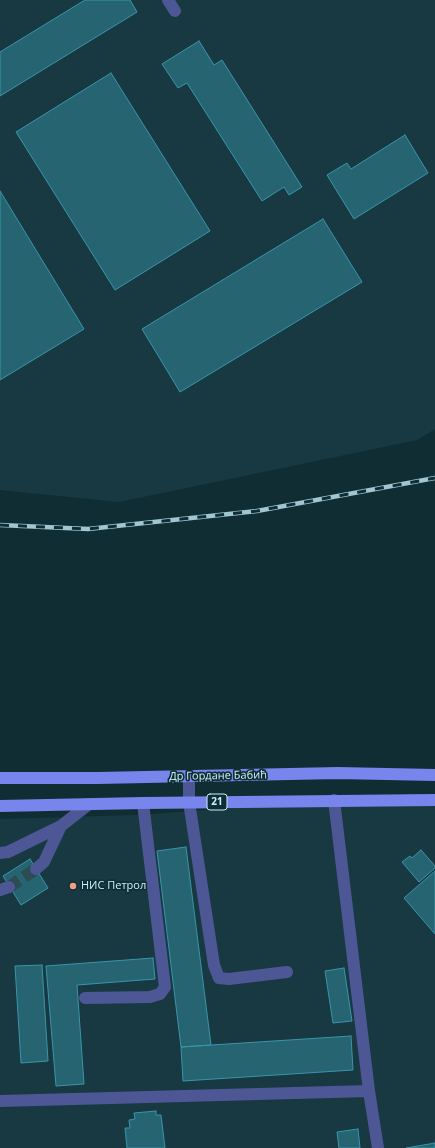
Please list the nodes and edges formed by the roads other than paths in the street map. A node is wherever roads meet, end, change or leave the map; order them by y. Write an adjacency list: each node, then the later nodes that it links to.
1 (168, 0): 2 (lane)
2 (175, 11)
3 (435, 775): 4 (main road, Др Гордане Бабић)
4 (189, 776): 5 (main road, Др Гордане Бабић); 8 (lane)
5 (0, 778)
6 (334, 800): 7 (main road, 21); 8 (main road, 21); 17 (lane)
7 (435, 800)
8 (189, 802): 9 (main road, 21); 15 (lane)
9 (143, 803): 10 (main road, 21); 16 (lane)
10 (89, 804): 11 (main road, 21); 12 (lane)
11 (0, 806)
12 (61, 826): 13 (lane); 14 (lane)
13 (0, 853)
14 (36, 869)
15 (287, 972)
16 (85, 998)
17 (369, 1091): 18 (lane); 19 (lane)
18 (0, 1101)
19 (378, 1148)

